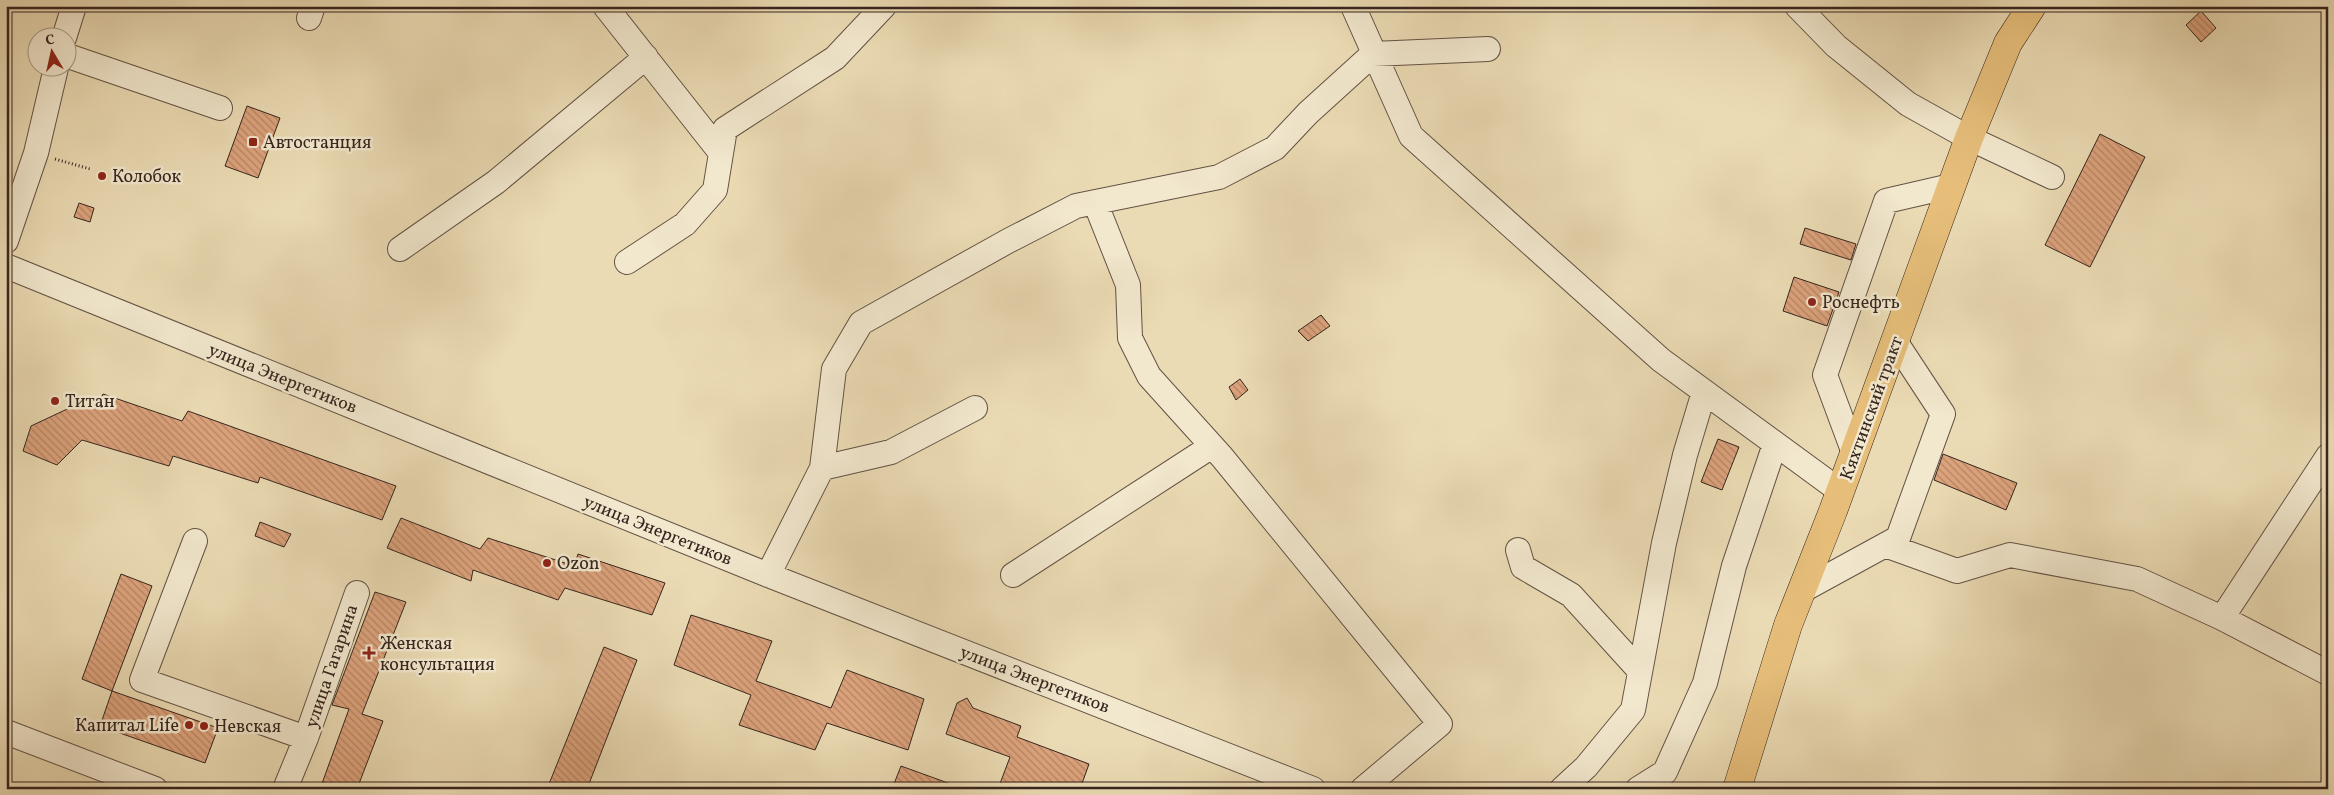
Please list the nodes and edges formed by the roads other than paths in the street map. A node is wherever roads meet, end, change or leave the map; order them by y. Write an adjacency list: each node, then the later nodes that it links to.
1 (74, 6): 7 (street)
2 (605, 6): 10 (street)
3 (884, 6): 15 (street)
4 (1353, 6): 9 (street)
5 (1797, 6): 14 (street)
6 (2032, 6): 14 (highway, Кяхтинский тракт)
7 (67, 28)
8 (1488, 48): 9 (street)
9 (1373, 54): 18 (street); 24 (street)
10 (646, 57): 15 (street); 20 (street)
11 (78, 59): 13 (street)
12 (54, 78): 19 (street)
13 (220, 108)
14 (1969, 138): 16 (street); 17 (highway, Кяхтинский тракт)
15 (721, 153): 21 (street)
16 (2052, 177)
17 (1952, 186): 23 (highway, Кяхтинский тракт); 28 (street)
18 (1096, 202): 27 (street); 30 (street)
19 (9, 226)
20 (400, 249)
21 (627, 262)
22 (6, 266): 36 (street, улица Энергетиков)
23 (1895, 341): 28 (highway, Кяхтинский тракт); 33 (street)
24 (1704, 392): 26 (street); 40 (street)
25 (976, 408): 30 (street)
26 (1775, 444): 31 (street); 49 (street)
27 (1212, 446): 35 (street); 47 (street)
28 (1854, 453): 31 (highway, Кяхтинский тракт)
29 (2328, 456): 39 (street)
30 (822, 468): 36 (street)
31 (1840, 491): 37 (highway, Кяхтинский тракт)
32 (195, 541): 43 (street, улица Гагарина)
33 (1884, 545): 37 (street); 39 (street)
34 (1518, 550): 40 (street)
35 (1013, 574)
36 (768, 575): 46 (street, улица Энергетиков)
37 (1801, 591): 50 (highway, Кяхтинский тракт)
38 (357, 593): 43 (street, улица Гагарина)
39 (2222, 618): 41 (street)
40 (1640, 671): 48 (street)
41 (2328, 673)
42 (6, 732): 44 (street)
43 (306, 738): 45 (street, улица Гагарина)
44 (155, 789)
45 (286, 789)
46 (1313, 789)
47 (1363, 789)
48 (1562, 789)
49 (1638, 789)
50 (1737, 789)

